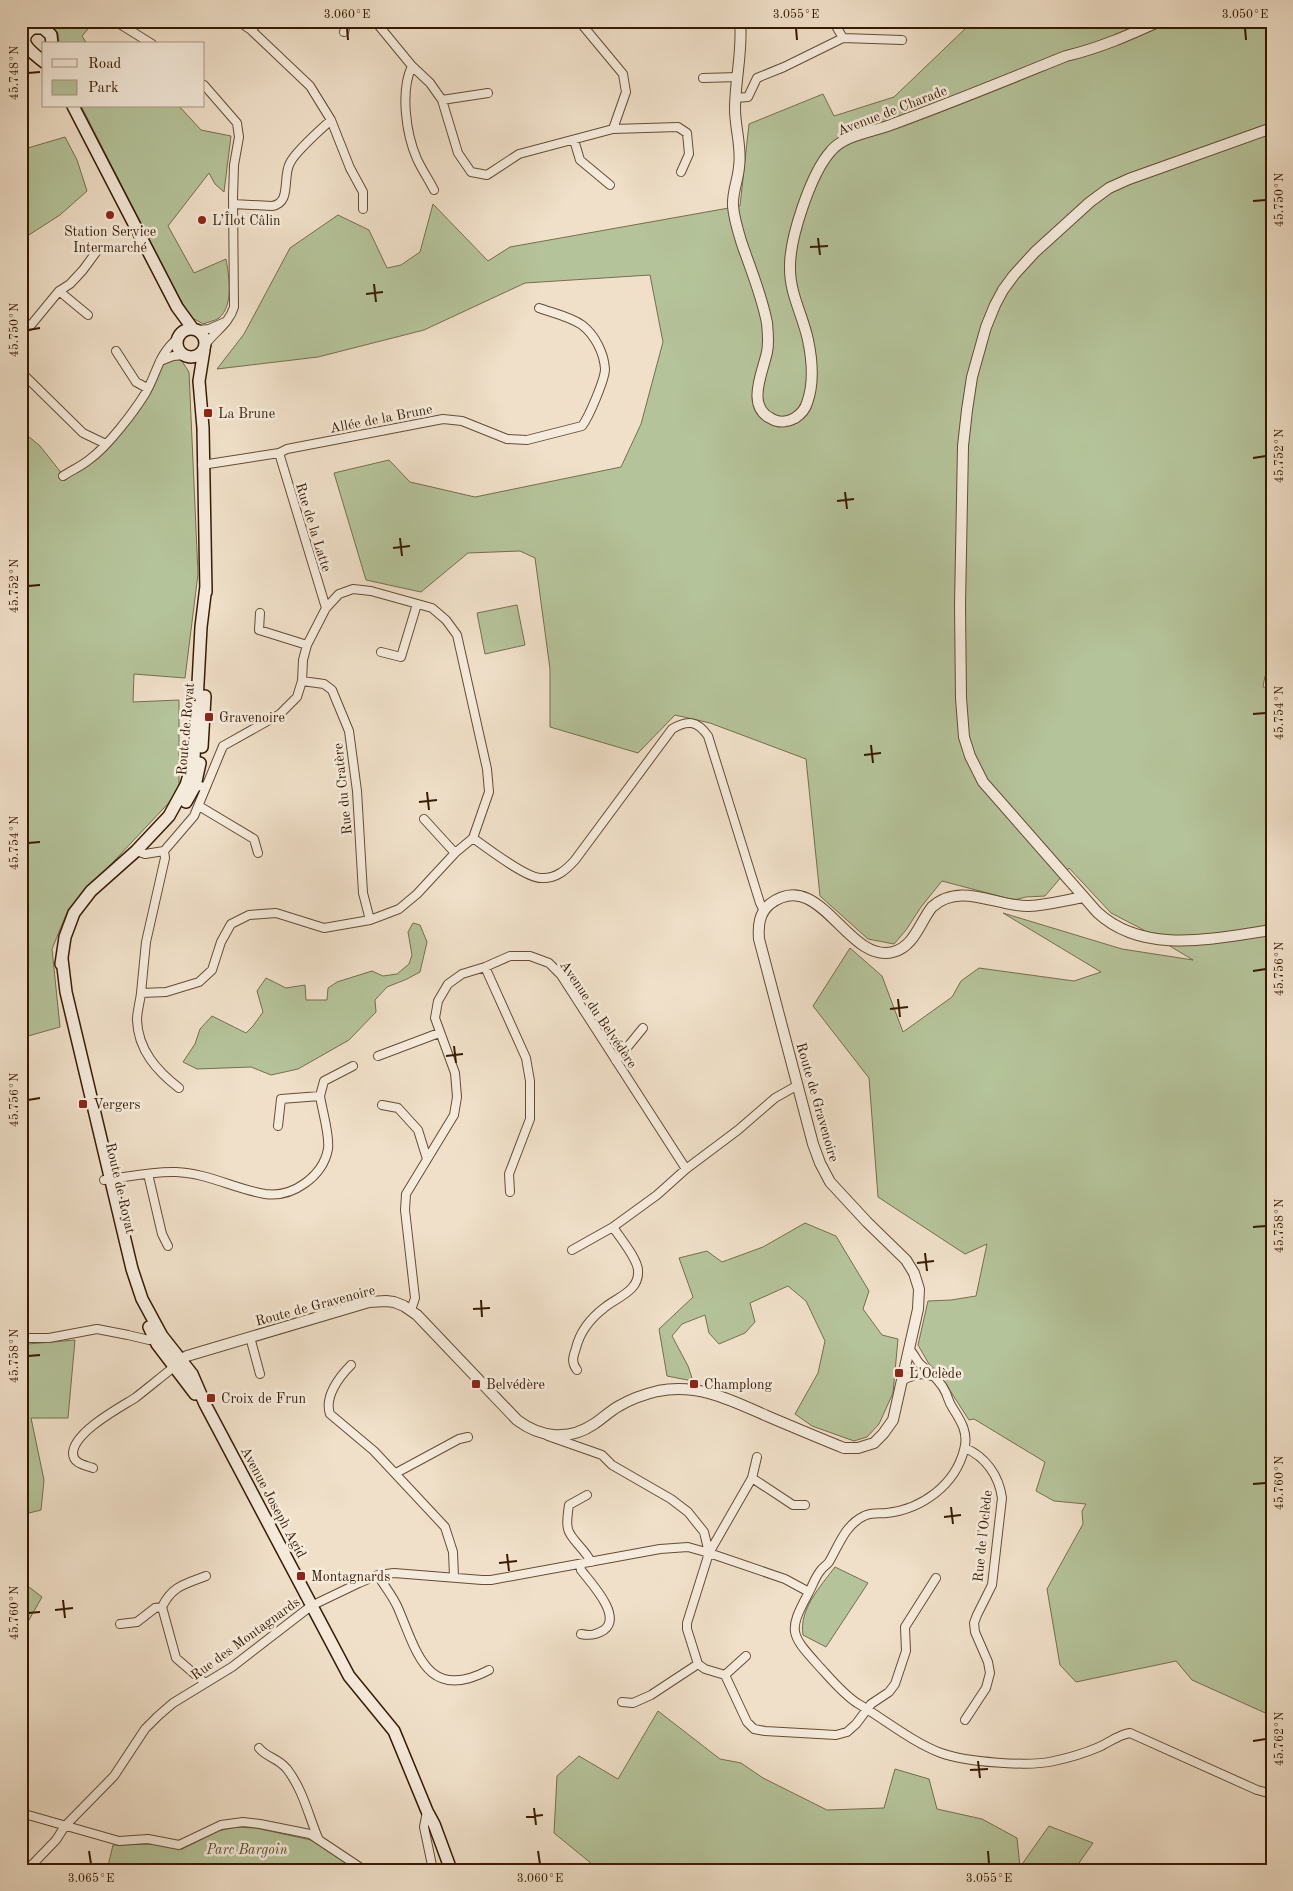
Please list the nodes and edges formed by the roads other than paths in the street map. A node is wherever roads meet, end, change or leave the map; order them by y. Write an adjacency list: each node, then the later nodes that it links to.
1 (25, 21): 14 (main road)
2 (115, 21): 18 (street)
3 (238, 21): 12 (street)
4 (260, 21): 12 (street)
5 (347, 21): 13 (street)
6 (375, 21): 20 (street)
7 (579, 21): 30 (street)
8 (740, 21): 21 (street, Avenue de Charade)
9 (833, 21): 15 (street)
10 (1160, 21): 25 (street, Avenue de Charade)
11 (40, 25): 14 (main road); 17 (main road)
12 (251, 30): 28 (street)
13 (344, 32)
14 (24, 37): 19 (main road)
15 (843, 38): 16 (street); 25 (street)
16 (902, 40)
17 (52, 42)
18 (149, 42)
19 (33, 53)
20 (412, 66): 26 (street); 34 (street)
21 (738, 77): 22 (street); 25 (street, Avenue de Charade)
22 (702, 78)
23 (205, 86): 35 (street)
24 (488, 93): 26 (street)
25 (735, 98)
26 (442, 100): 31 (street)
27 (74, 108): 39 (main road)
28 (331, 120): 35 (street); 36 (street)
29 (1272, 128): 71 (street)
30 (613, 129): 31 (street); 32 (street)
31 (574, 140): 33 (street)
32 (681, 172)
33 (610, 185)
34 (434, 190)
35 (233, 204): 42 (street)
36 (363, 209)
37 (97, 251): 38 (street)
38 (59, 291): 41 (street); 43 (street)
39 (177, 307): 44 (main road); 45 (main road)
40 (539, 308): 54 (street, Allée de la Brune)
41 (88, 315)
42 (229, 320): 44 (street); 46 (street)
43 (21, 329)
44 (195, 329): 45 (main road); 46 (main road)
45 (180, 336): 48 (main road); 49 (street)
46 (204, 347): 48 (main road); 51 (main road, Route de Royat)
47 (116, 351): 52 (street)
48 (186, 355): 49 (street); 51 (main road, Route de Royat)
49 (158, 362): 52 (street)
50 (21, 372): 53 (street)
51 (200, 381): 55 (main road, Route de Royat)
52 (148, 388): 53 (street)
53 (106, 444): 56 (street)
54 (278, 453): 55 (street, Allée de la Brune); 58 (street, Rue de la Latte)
55 (202, 465): 63 (main road, Route de Royat)
56 (63, 476)
57 (417, 604): 58 (street); 61 (street); 66 (street)
58 (326, 608): 60 (street)
59 (260, 613): 60 (street)
60 (307, 645): 62 (street)
61 (381, 652)
62 (302, 681): 63 (street); 73 (street, Rue du Cratère)
63 (196, 786): 64 (street); 67 (main road, Route de Royat)
64 (199, 806): 68 (street); 69 (street)
65 (424, 819): 70 (street)
66 (473, 838): 70 (street); 72 (street)
67 (136, 851): 68 (street); 90 (main road, Route de Royat)
68 (164, 851): 76 (street)
69 (258, 853)
70 (456, 853): 73 (street)
71 (1084, 897): 72 (street); 74 (street)
72 (764, 911): 82 (street, Route de Gravenoire)
73 (370, 920): 76 (street)
74 (1272, 930)
75 (485, 968): 78 (street, Avenue du Belvédère); 80 (street, Avenue du Belvédère); 91 (street)
76 (141, 993): 83 (street)
77 (643, 1028): 80 (street)
78 (439, 1032): 79 (street); 87 (street, Avenue du Belvédère)
79 (378, 1056)
80 (616, 1061): 88 (street, Avenue du Belvédère)
81 (353, 1066): 84 (street)
82 (798, 1085): 88 (street); 99 (street, Route de Gravenoire)
83 (179, 1088)
84 (320, 1096): 86 (street); 89 (street)
85 (382, 1106): 87 (street)
86 (278, 1126)
87 (427, 1159): 95 (street, Avenue du Belvédère)
88 (686, 1169): 92 (street)
89 (148, 1174): 90 (street); 93 (street)
90 (107, 1180): 97 (main road, Route de Royat)
91 (510, 1192)
92 (613, 1227): 94 (street); 103 (street)
93 (168, 1246)
94 (572, 1250)
95 (411, 1310): 98 (street, Route de Gravenoire); 108 (street, Route de Gravenoire)
96 (22, 1338): 97 (street)
97 (159, 1338): 102 (main road, Route de Royat)
98 (250, 1338): 100 (street, Route de Gravenoire); 104 (street)
99 (909, 1348): 105 (street); 106 (street, Route de Gravenoire)
100 (199, 1354): 102 (street, Route de Gravenoire); 102 (street)
101 (351, 1365): 113 (street)
102 (185, 1366): 107 (main road, Avenue Joseph Agid); 107 (main road, Route de Royat); 112 (street)
103 (577, 1370)
104 (260, 1374)
105 (934, 1377): 106 (street); 110 (street)
106 (903, 1380): 108 (street, Route de Gravenoire)
107 (205, 1404): 125 (main road, Avenue Joseph Agid)
108 (547, 1435): 117 (street)
109 (468, 1437): 113 (street)
110 (965, 1448): 124 (street); 136 (street, Rue de l'Oclède)
111 (757, 1457): 114 (street)
112 (93, 1468)
113 (396, 1473): 122 (street)
114 (752, 1478): 116 (street); 117 (street)
115 (587, 1495): 118 (street)
116 (806, 1506)
117 (709, 1553): 118 (street, Rue des Montagnards); 124 (street, Rue des Montagnards); 130 (street)
118 (591, 1562): 119 (street, Rue des Montagnards)
119 (580, 1564): 122 (street, Rue des Montagnards); 128 (street)
120 (206, 1576): 126 (street)
121 (378, 1576): 122 (street, Rue des Montagnards); 125 (street, Rue des Montagnards); 131 (street)
122 (454, 1577)
123 (936, 1578): 135 (street)
124 (810, 1592): 135 (street)
125 (311, 1606): 133 (street, Rue des Montagnards); 139 (main road, Avenue Joseph Agid)
126 (162, 1607): 127 (street); 133 (street)
127 (120, 1624)
128 (581, 1634)
129 (746, 1656): 132 (street)
130 (698, 1664): 132 (street); 134 (street)
131 (489, 1670)
132 (725, 1675): 135 (street)
133 (205, 1683): 141 (street, Rue des Montagnards)
134 (622, 1702)
135 (866, 1709): 138 (street)
136 (965, 1720)
137 (259, 1748): 142 (street)
138 (1272, 1794)
139 (426, 1811): 145 (street); 146 (main road, Avenue Joseph Agid)
140 (21, 1813): 141 (street)
141 (65, 1826): 142 (street); 143 (street, Rue des Montagnards)
142 (318, 1838): 144 (street)
143 (27, 1870)
144 (364, 1870)
145 (433, 1870)
146 (451, 1870)

